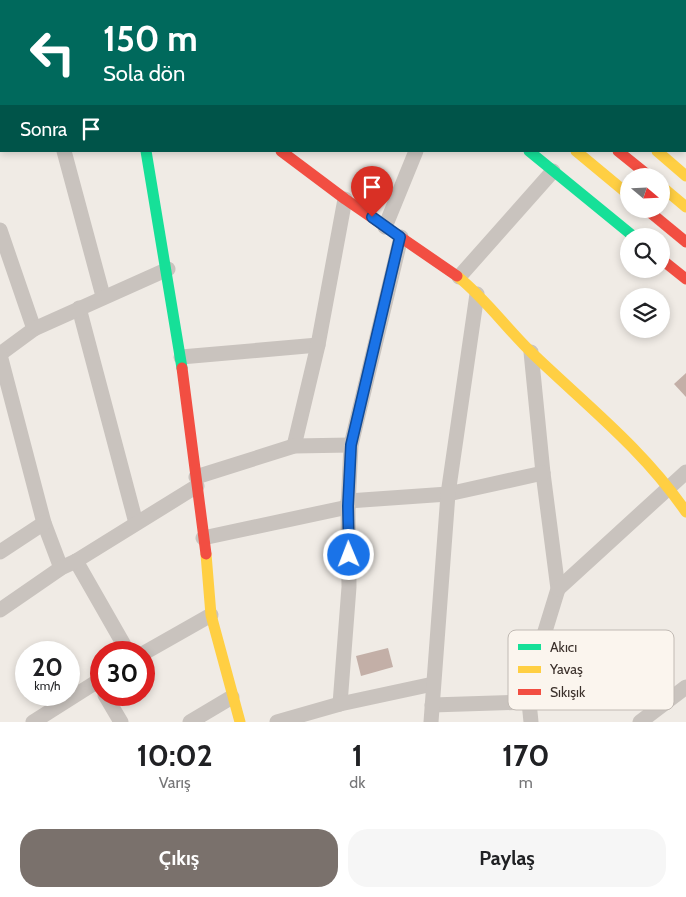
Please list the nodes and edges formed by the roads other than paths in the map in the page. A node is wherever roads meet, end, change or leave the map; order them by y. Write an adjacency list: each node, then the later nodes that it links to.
1 (64, 152): 27 (street)
2 (146, 152): 23 (street)
3 (281, 152): 14 (street)
4 (416, 152): 17 (street)
5 (530, 152): 10 (street)
6 (577, 152): 12 (street)
7 (619, 152): 9 (street)
8 (659, 152): 11 (street)
9 (639, 168)
10 (553, 171): 18 (street); 24 (street)
11 (686, 176)
12 (620, 188)
13 (670, 194): 15 (street)
14 (345, 199): 17 (street); 30 (street)
15 (686, 207)
16 (657, 218): 21 (street)
17 (385, 227): 20 (street)
18 (623, 228)
19 (0, 230): 29 (street)
20 (400, 237): 24 (street); 34 (street)
21 (686, 242)
22 (670, 266): 25 (street)
23 (168, 269): 27 (street); 33 (street)
24 (459, 277): 26 (street)
25 (686, 279)
26 (477, 294): 31 (street); 40 (street)
27 (103, 296): 28 (street)
28 (79, 308): 29 (street); 44 (street)
29 (34, 329): 32 (street)
30 (318, 345): 33 (street); 35 (street)
31 (531, 352): 37 (street); 39 (street)
32 (0, 354): 43 (street)
33 (181, 357): 38 (street)
34 (351, 445): 35 (street); 41 (street)
35 (294, 446): 38 (street)
36 (686, 472): 39 (street)
37 (543, 473): 40 (street); 49 (street)
38 (196, 481): 44 (street); 45 (street)
39 (670, 488): 42 (street); 49 (street)
40 (448, 494): 41 (street); 55 (street)
41 (348, 504): 45 (street); 61 (street)
42 (686, 512)
43 (44, 523): 46 (street); 48 (street)
44 (136, 523): 47 (street)
45 (203, 538): 51 (street)
46 (0, 552)
47 (76, 561): 48 (street); 53 (street)
48 (61, 568): 50 (street)
49 (558, 589): 52 (street)
50 (0, 610)
51 (211, 615): 54 (street); 59 (street)
52 (545, 630)
53 (122, 641)
54 (155, 647)
55 (433, 684): 61 (street); 62 (street)
56 (686, 687): 58 (street)
57 (90, 689): 65 (street)
58 (674, 696)
59 (232, 697): 67 (street); 68 (street)
60 (508, 703): 62 (street)
61 (340, 704): 69 (street)
62 (432, 705): 70 (street)
63 (112, 706): 66 (street)
64 (656, 710): 71 (street)
65 (33, 722)
66 (122, 722)
67 (190, 722)
68 (240, 722)
69 (277, 722)
70 (431, 722)
71 (640, 722)

